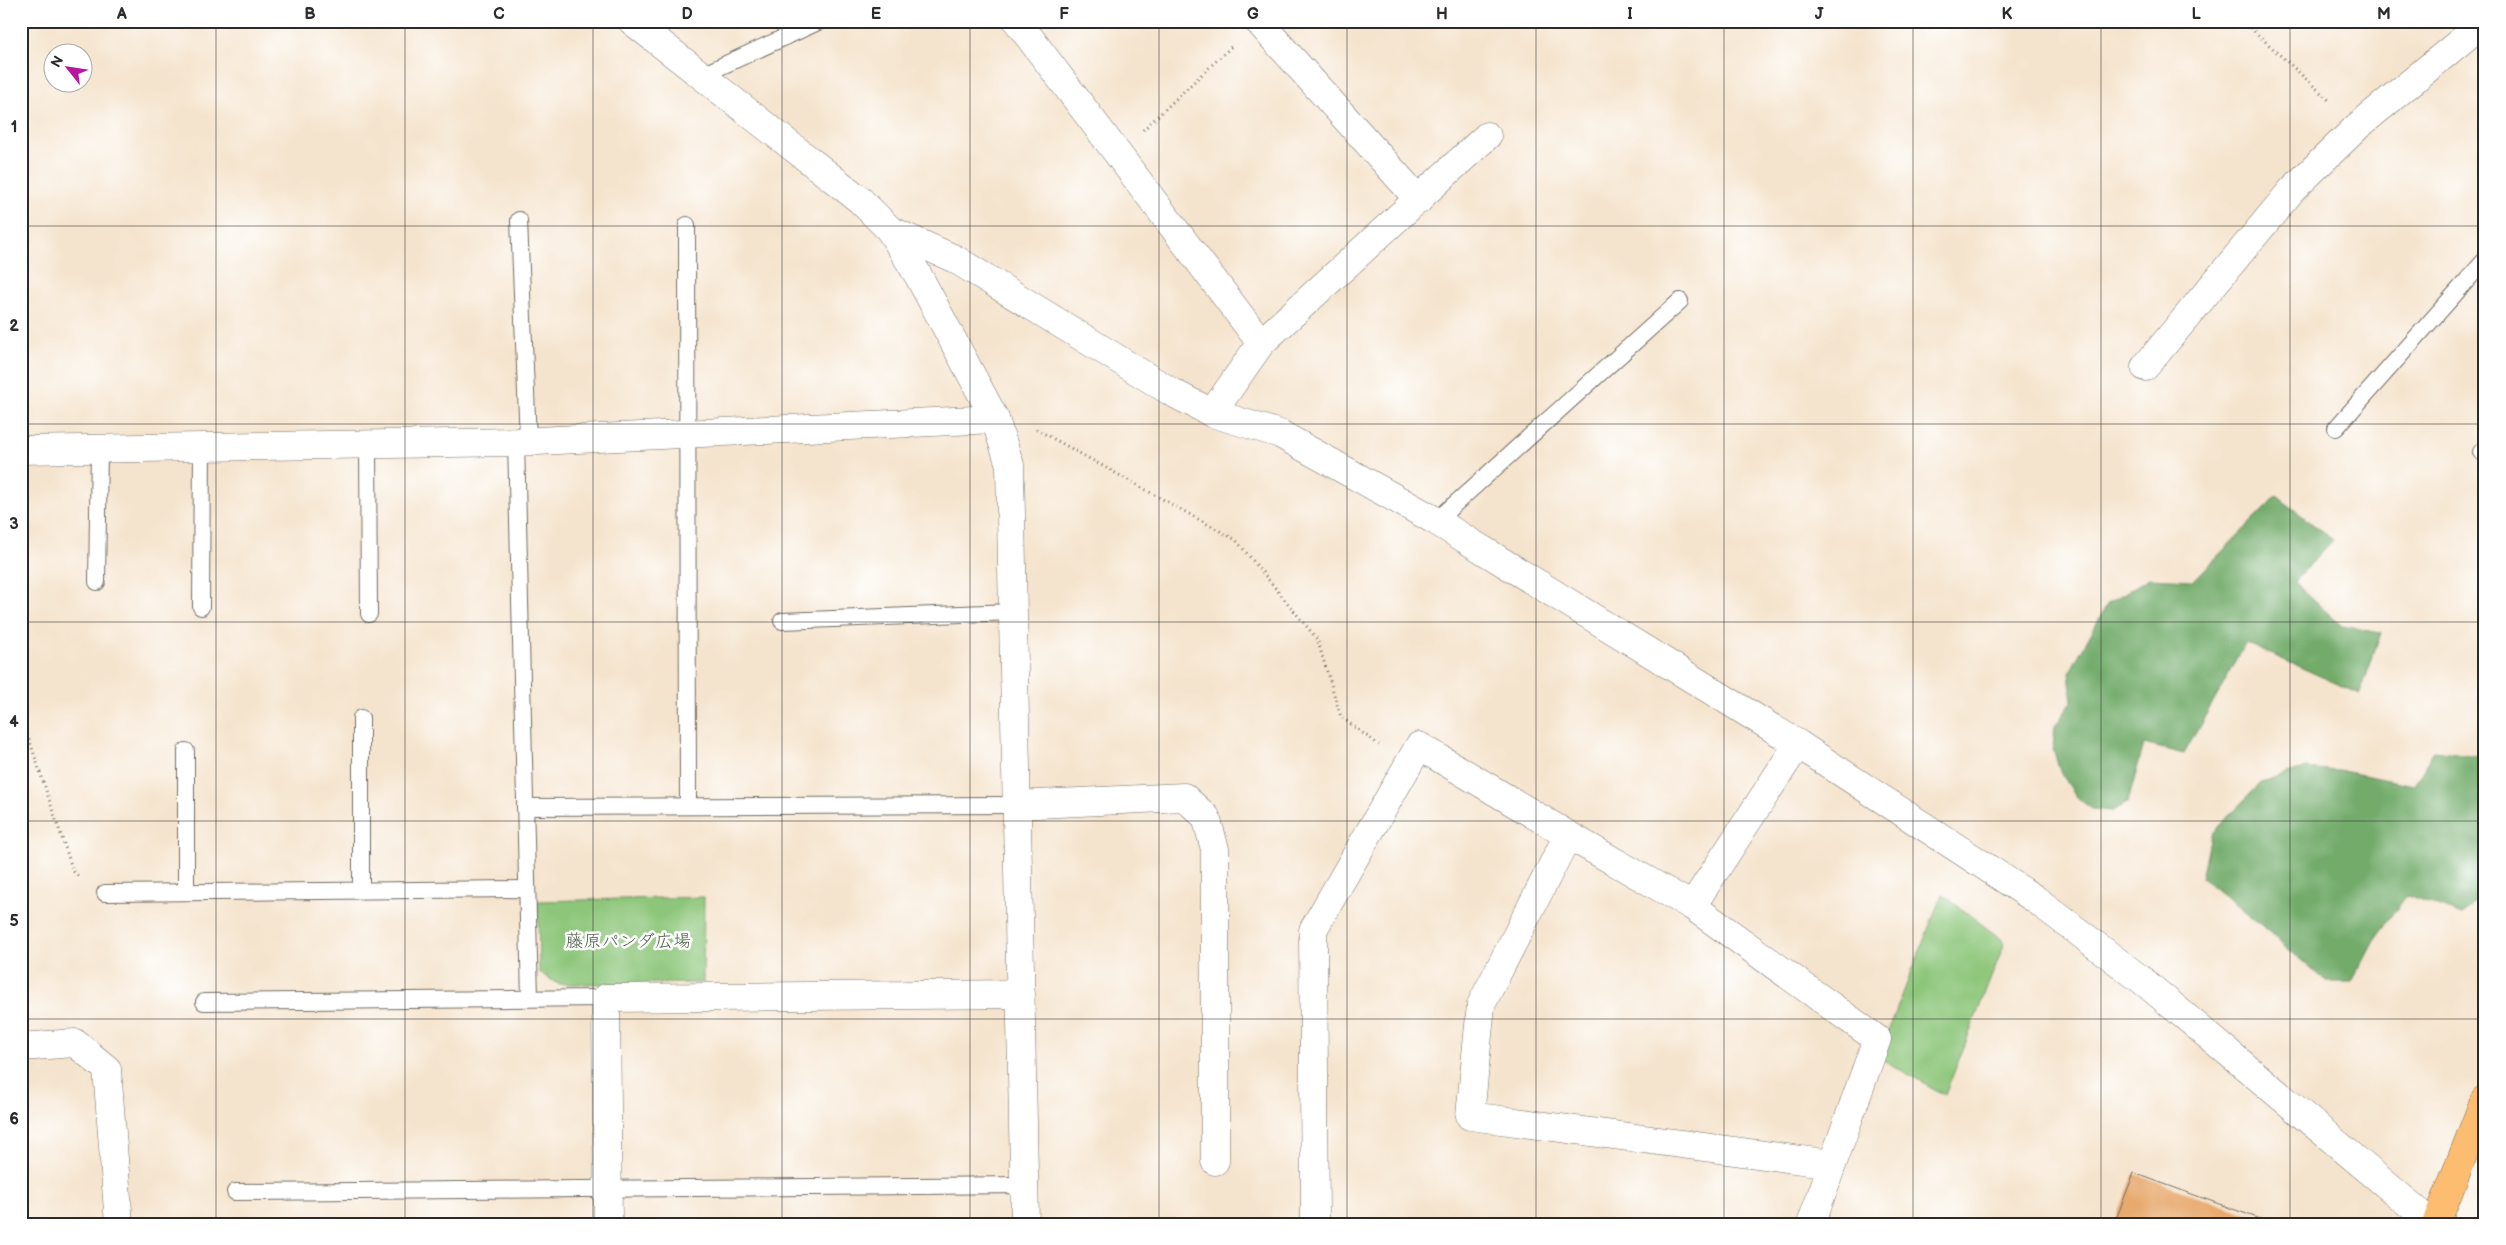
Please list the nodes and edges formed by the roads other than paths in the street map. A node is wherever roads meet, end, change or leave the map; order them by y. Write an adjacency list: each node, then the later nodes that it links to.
1 (632, 21): 6 (street)
2 (820, 21): 6 (lane)
3 (1017, 21): 14 (street)
4 (1258, 21): 8 (street)
5 (2478, 25): 15 (street)
6 (702, 76): 11 (street)
7 (1487, 136): 8 (street)
8 (1419, 200): 14 (street)
9 (520, 220): 20 (lane)
10 (687, 225): 19 (lane)
11 (890, 230): 16 (street); 17 (street)
12 (2485, 260): 18 (lane)
13 (1680, 301): 25 (lane)
14 (1261, 343): 17 (street)
15 (2145, 367)
16 (990, 410): 19 (street); 28 (street)
17 (1212, 413): 25 (street)
18 (2336, 428)
19 (687, 433): 20 (street); 35 (lane)
20 (522, 441): 21 (street); 36 (lane)
21 (368, 444): 22 (street); 29 (lane)
22 (202, 447): 23 (street); 27 (lane)
23 (99, 448): 24 (street); 26 (lane)
24 (21, 450)
25 (1436, 521): 32 (street)
26 (97, 582)
27 (201, 607)
28 (1012, 612): 30 (lane); 34 (street)
29 (369, 614)
30 (782, 621)
31 (361, 718): 39 (lane)
32 (1798, 744): 42 (street); 59 (street)
33 (186, 751): 40 (lane)
34 (1016, 805): 35 (lane); 43 (street); 49 (street)
35 (688, 806): 36 (lane)
36 (525, 807): 38 (lane)
37 (1568, 835): 42 (street); 50 (street); 57 (street)
38 (527, 889): 39 (lane); 44 (lane)
39 (361, 890): 40 (lane)
40 (186, 892): 41 (lane)
41 (105, 893)
42 (1692, 906): 50 (street)
43 (1021, 994): 45 (street); 51 (street)
44 (530, 998): 45 (lane); 46 (lane)
45 (606, 998): 52 (street)
46 (204, 1002)
47 (21, 1047): 54 (street)
48 (2485, 1099): 59 (main road)
49 (1215, 1161)
50 (1832, 1164): 58 (street)
51 (1024, 1185): 52 (lane); 56 (street)
52 (608, 1189): 53 (lane); 55 (street)
53 (235, 1192)
54 (119, 1224)
55 (608, 1224)
56 (1025, 1224)
57 (1315, 1224)
58 (1811, 1224)
59 (2434, 1224)

